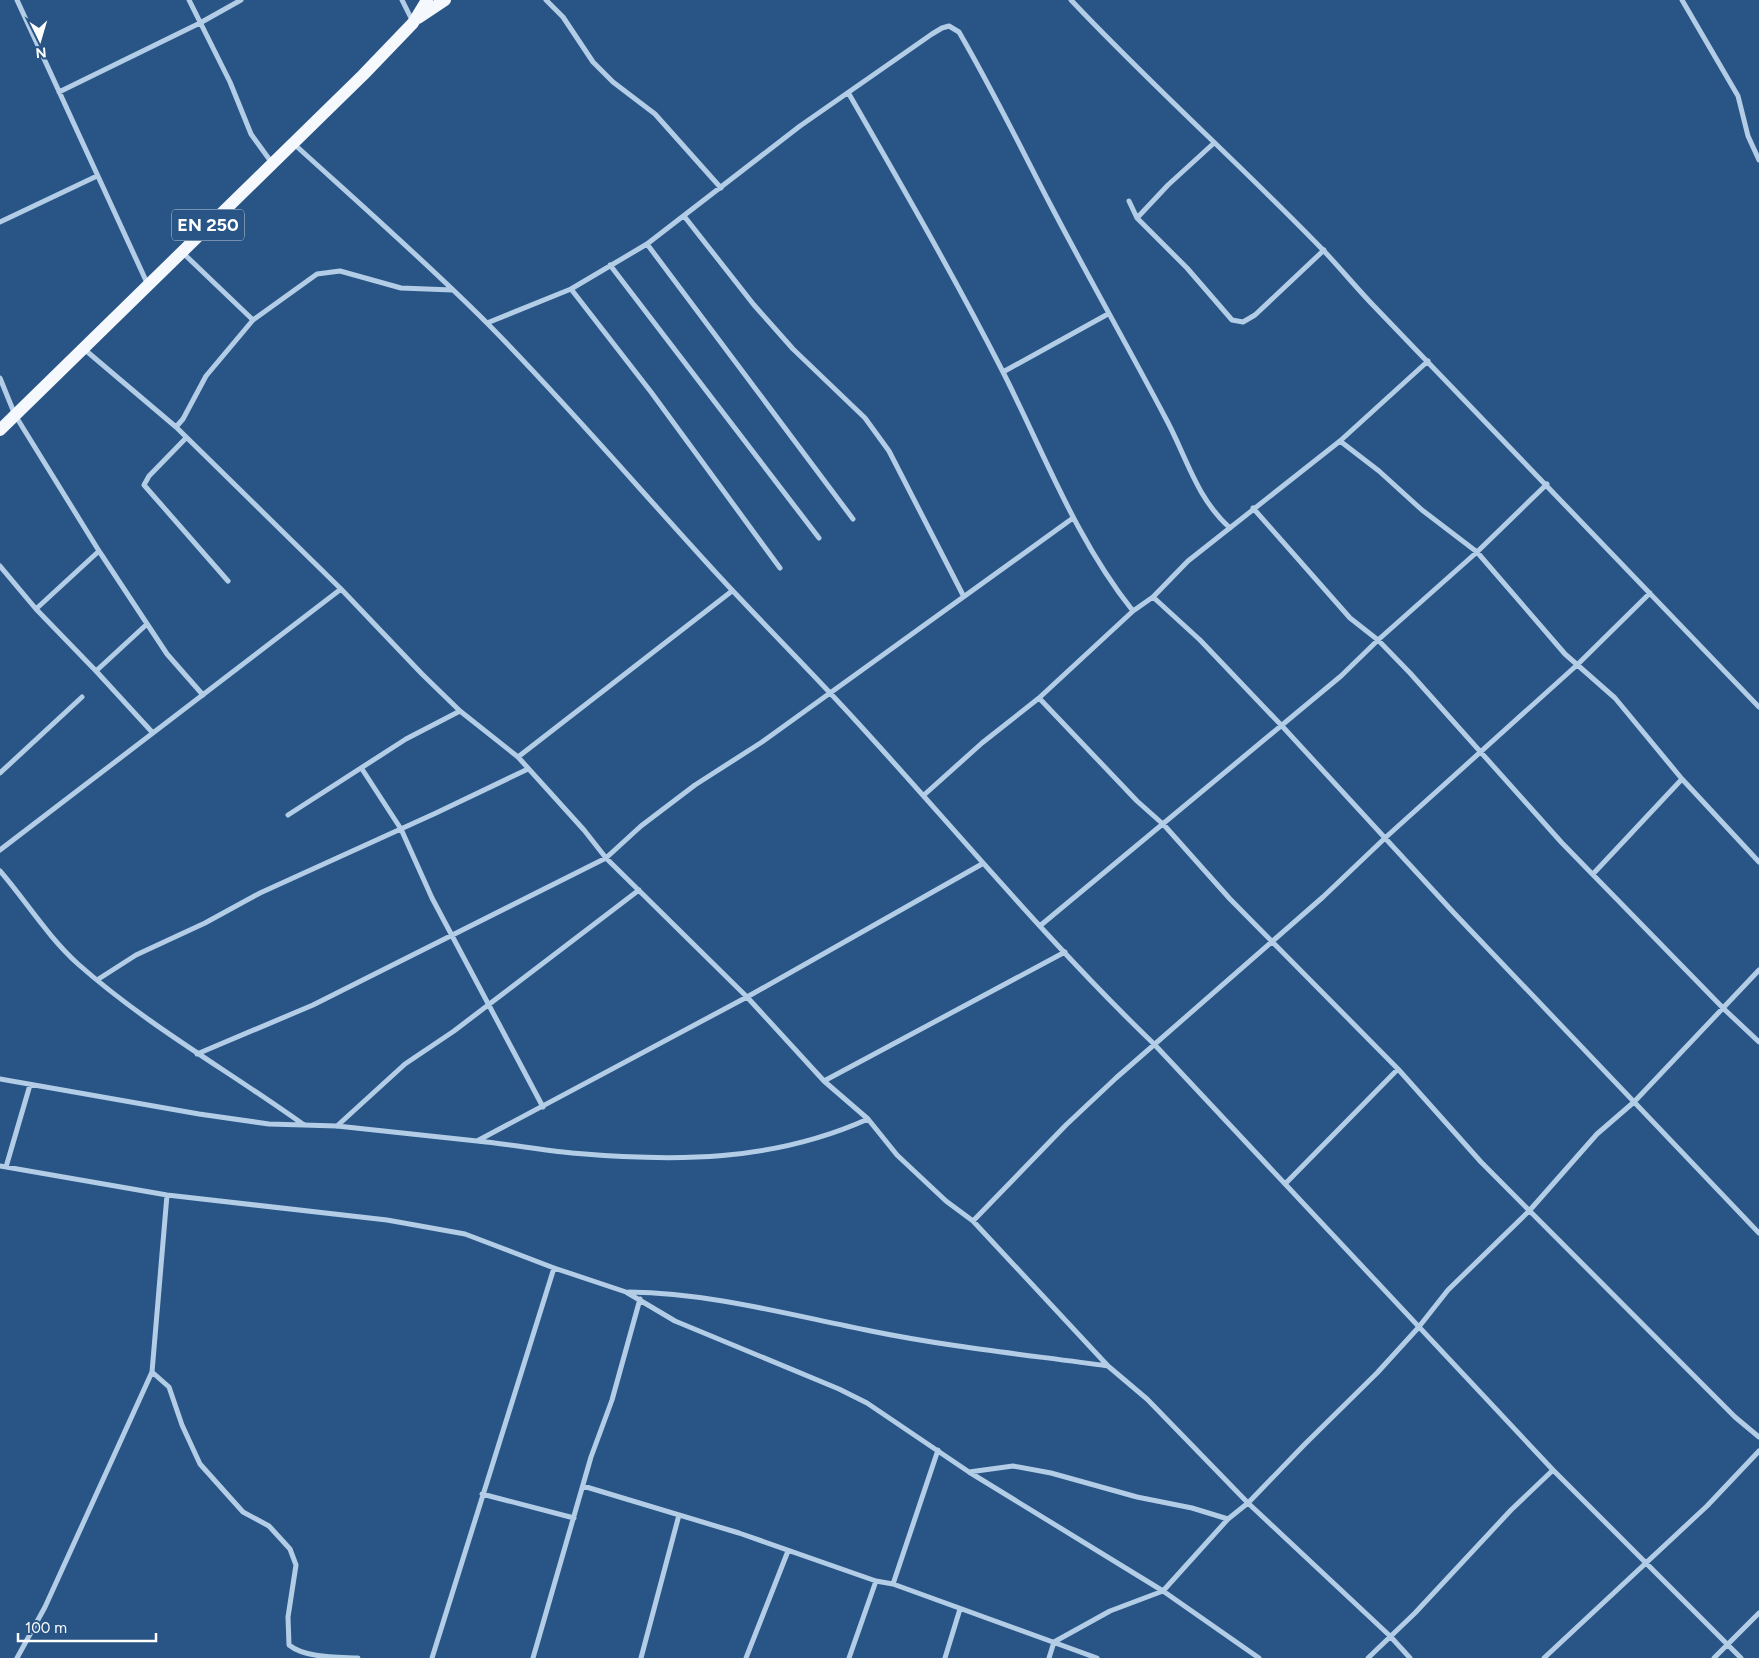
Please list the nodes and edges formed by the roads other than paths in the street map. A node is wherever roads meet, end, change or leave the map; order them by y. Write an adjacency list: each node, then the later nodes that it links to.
1 (17, 0): 12 (street)
2 (189, 0): 11 (street)
3 (241, 0): 11 (street)
4 (402, 0): 10 (street)
5 (427, 0): 10 (main road, EN 250)
6 (444, 0): 10 (main road, EN 250)
7 (546, 0): 19 (street)
8 (1071, 0): 15 (street)
9 (1682, 0): 16 (street)
10 (415, 21): 14 (main road, EN 250)
11 (200, 23): 12 (street); 17 (street)
12 (58, 92): 18 (street)
13 (849, 94): 19 (street); 31 (street); 36 (street)
14 (294, 143): 17 (main road, EN 250); 30 (street)
15 (1214, 143): 22 (street); 25 (street)
16 (1759, 160)
17 (272, 163): 26 (main road, EN 250)
18 (97, 176): 23 (street); 28 (street)
19 (721, 188): 21 (street)
20 (1129, 201): 22 (street)
21 (684, 216): 24 (street); 57 (street)
22 (1137, 218): 25 (street)
23 (0, 222)
24 (646, 244): 27 (street); 46 (street)
25 (1324, 250): 35 (street)
26 (180, 251): 28 (main road, EN 250); 32 (street)
27 (610, 265): 29 (street); 48 (street)
28 (148, 286): 34 (main road, EN 250)
29 (571, 289): 33 (street); 52 (street)
30 (452, 290): 32 (street); 33 (street)
31 (1108, 314): 36 (street); 47 (street)
32 (253, 320): 39 (street)
33 (487, 323): 55 (street)
34 (84, 349): 38 (main road, EN 250); 39 (street)
35 (1428, 361): 42 (street); 43 (street)
36 (1003, 372): 45 (street)
37 (0, 378): 38 (street)
38 (15, 415): 40 (main road, EN 250); 49 (street)
39 (176, 427): 41 (street)
40 (0, 430)
41 (186, 438): 53 (street); 54 (street)
42 (1340, 441): 44 (street); 50 (street)
43 (1547, 484): 50 (street); 56 (street)
44 (1253, 508): 47 (street); 62 (street)
45 (1073, 518): 57 (street); 60 (street)
46 (853, 519)
47 (1230, 528): 58 (street)
48 (819, 538)
49 (99, 551): 59 (street); 61 (street)
50 (1477, 552): 62 (street); 63 (street)
51 (0, 566): 59 (street)
52 (780, 568)
53 (228, 581)
54 (341, 589): 66 (street); 70 (street)
55 (732, 591): 65 (street); 74 (street)
56 (1650, 593): 63 (street); 69 (street)
57 (963, 595): 65 (street)
58 (1153, 597): 60 (street); 71 (street)
59 (36, 609): 64 (street)
60 (1133, 611): 68 (street)
61 (147, 624): 64 (street); 66 (street)
62 (1378, 640): 71 (street); 73 (street)
63 (1577, 665): 73 (street); 78 (street)
64 (96, 671): 72 (street)
65 (829, 692): 79 (street); 85 (street)
66 (203, 695): 72 (street)
67 (82, 697): 77 (street)
68 (1039, 698): 79 (street); 81 (street)
69 (1759, 707)
70 (460, 711): 74 (street); 75 (street)
71 (1282, 726): 81 (street); 83 (street)
72 (152, 732): 84 (street)
73 (1480, 751): 83 (street); 89 (street)
74 (518, 757): 76 (street)
75 (362, 769): 80 (street); 82 (street)
76 (528, 769): 82 (street); 85 (street)
77 (0, 773)
78 (1682, 779): 86 (street); 89 (street)
79 (924, 795): 87 (street)
80 (288, 815)
81 (1164, 825): 91 (street); 93 (street)
82 (401, 829): 92 (street); 96 (street)
83 (1385, 838): 93 (street); 107 (street)
84 (0, 850)
85 (606, 858): 90 (street); 92 (street)
86 (1759, 862)
87 (982, 864): 91 (street); 97 (street)
88 (0, 871): 96 (street)
89 (1594, 874): 99 (street)
90 (639, 890): 97 (street); 98 (street)
91 (1041, 925): 94 (street)
92 (453, 935): 98 (street); 102 (street)
93 (1273, 942): 101 (street); 103 (street)
94 (1065, 952): 101 (street); 105 (street)
95 (1759, 970): 99 (street)
96 (97, 980): 102 (street)
97 (747, 997): 105 (street); 108 (street)
98 (487, 1005): 108 (street); 111 (street)
99 (1724, 1009): 100 (street); 107 (street)
100 (1759, 1042)
101 (1154, 1044): 114 (street); 117 (street)
102 (198, 1054): 110 (street)
103 (1398, 1069): 114 (street); 116 (street)
104 (0, 1079): 106 (street)
105 (824, 1081): 109 (street)
106 (30, 1085): 110 (street); 113 (street)
107 (1634, 1102): 116 (street); 118 (street)
108 (542, 1107): 112 (street)
109 (868, 1119): 112 (street); 117 (street)
110 (304, 1126): 111 (street)
111 (337, 1126): 112 (street)
112 (477, 1141)
113 (3, 1167): 115 (street)
114 (1285, 1184): 122 (street)
115 (167, 1195): 119 (street); 124 (street)
116 (1530, 1210): 122 (street); 125 (street)
117 (973, 1221): 123 (street)
118 (1759, 1233)
119 (554, 1268): 120 (street); 131 (street)
120 (626, 1292): 121 (street); 123 (street)
121 (640, 1299): 126 (street); 130 (street)
122 (1418, 1328): 128 (street); 132 (street)
123 (1108, 1366): 132 (street)
124 (152, 1372): 146 (street); 147 (street)
125 (1759, 1437)
126 (938, 1450): 129 (street); 139 (street)
127 (1759, 1451): 137 (street)
128 (1553, 1470): 137 (street); 143 (street)
129 (969, 1472): 135 (street); 140 (street)
130 (583, 1486): 133 (street); 134 (street)
131 (482, 1494): 134 (street); 149 (street)
132 (1248, 1503): 135 (street); 143 (street)
133 (679, 1515): 136 (street); 151 (street)
134 (574, 1518): 150 (street)
135 (1228, 1519): 140 (street)
136 (788, 1551): 138 (street); 152 (street)
137 (1647, 1561): 145 (street); 160 (street)
138 (876, 1581): 139 (street); 153 (street)
139 (892, 1584): 141 (street)
140 (1163, 1591): 144 (street); 157 (street)
141 (960, 1609): 144 (street); 154 (street)
142 (1759, 1613): 145 (street)
143 (1390, 1636): 158 (street); 159 (street)
144 (1054, 1642): 155 (street); 156 (street)
145 (1728, 1645): 161 (street); 162 (street)
146 (332, 1657): 148 (street)
147 (17, 1658)
148 (358, 1658)
149 (432, 1658)
150 (533, 1658)
151 (641, 1658)
152 (746, 1658)
153 (848, 1658)
154 (945, 1658)
155 (1049, 1658)
156 (1098, 1658)
157 (1259, 1658)
158 (1368, 1658)
159 (1410, 1658)
160 (1544, 1658)
161 (1714, 1658)
162 (1741, 1658)

